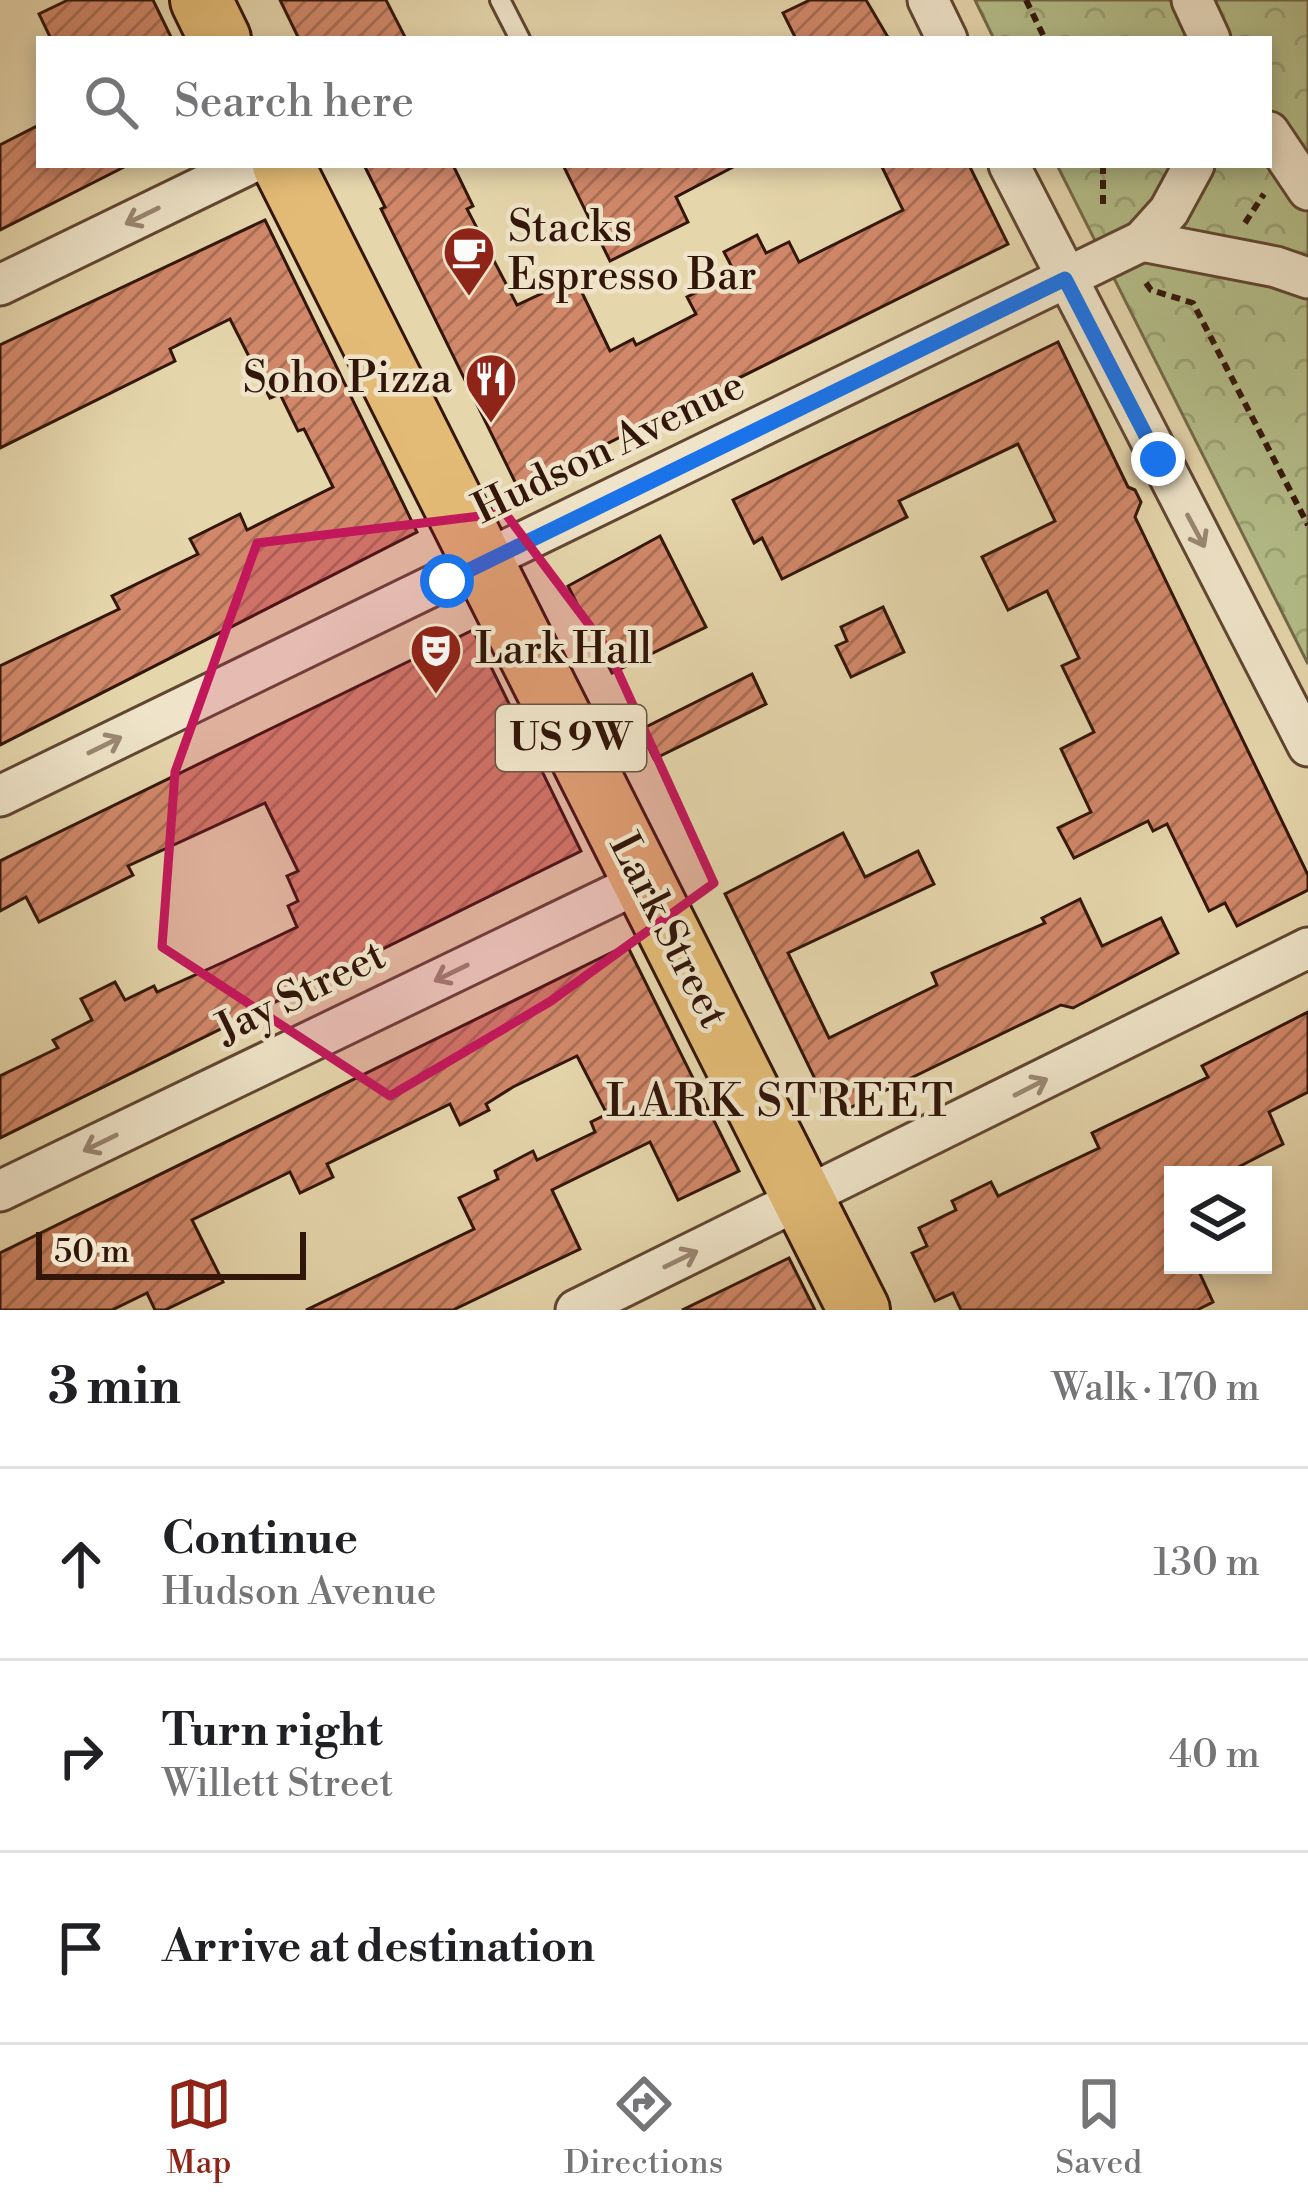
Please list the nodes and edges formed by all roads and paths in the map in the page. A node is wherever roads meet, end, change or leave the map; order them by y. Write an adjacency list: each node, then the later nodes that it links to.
1 (201, 0): 6 (main road)
2 (500, 0): 7 (lane)
3 (928, 0): 8 (street)
4 (1026, 0): 9 (path)
5 (1192, 0): 10 (street)
6 (219, 36)
7 (518, 36)
8 (946, 36)
9 (1044, 36)
10 (1209, 36)
11 (1272, 137): 17 (street)
12 (241, 168): 24 (street, one-way to 24)
13 (286, 168): 28 (main road, Lark Street / US 9W)
14 (1010, 168): 22 (street)
15 (1103, 168): 18 (path)
16 (1192, 168): 20 (street)
17 (1296, 181): 19 (path)
18 (1103, 207)
19 (1235, 235)
20 (1142, 241): 21 (street); 22 (street, Hudson Avenue)
21 (1308, 278)
22 (1065, 279): 28 (street, Hudson Avenue); 29 (street, one-way to 29)
23 (1146, 283): 26 (path)
24 (0, 285)
25 (1202, 285): 26 (path)
26 (1192, 303): 27 (path)
27 (1308, 525)
28 (484, 563): 30 (street, Hudson Avenue, one-way to 28); 31 (main road, Lark Street / US 9W)
29 (1308, 746)
30 (0, 796)
31 (643, 880): 33 (street, Jay Street, one-way to 33); 34 (main road, Lark Street / US 9W)
32 (1308, 948): 34 (street, one-way to 32)
33 (0, 1191)
34 (803, 1201): 35 (street, one-way to 34); 36 (main road, Lark Street / US 9W)
35 (576, 1310)
36 (859, 1310)

